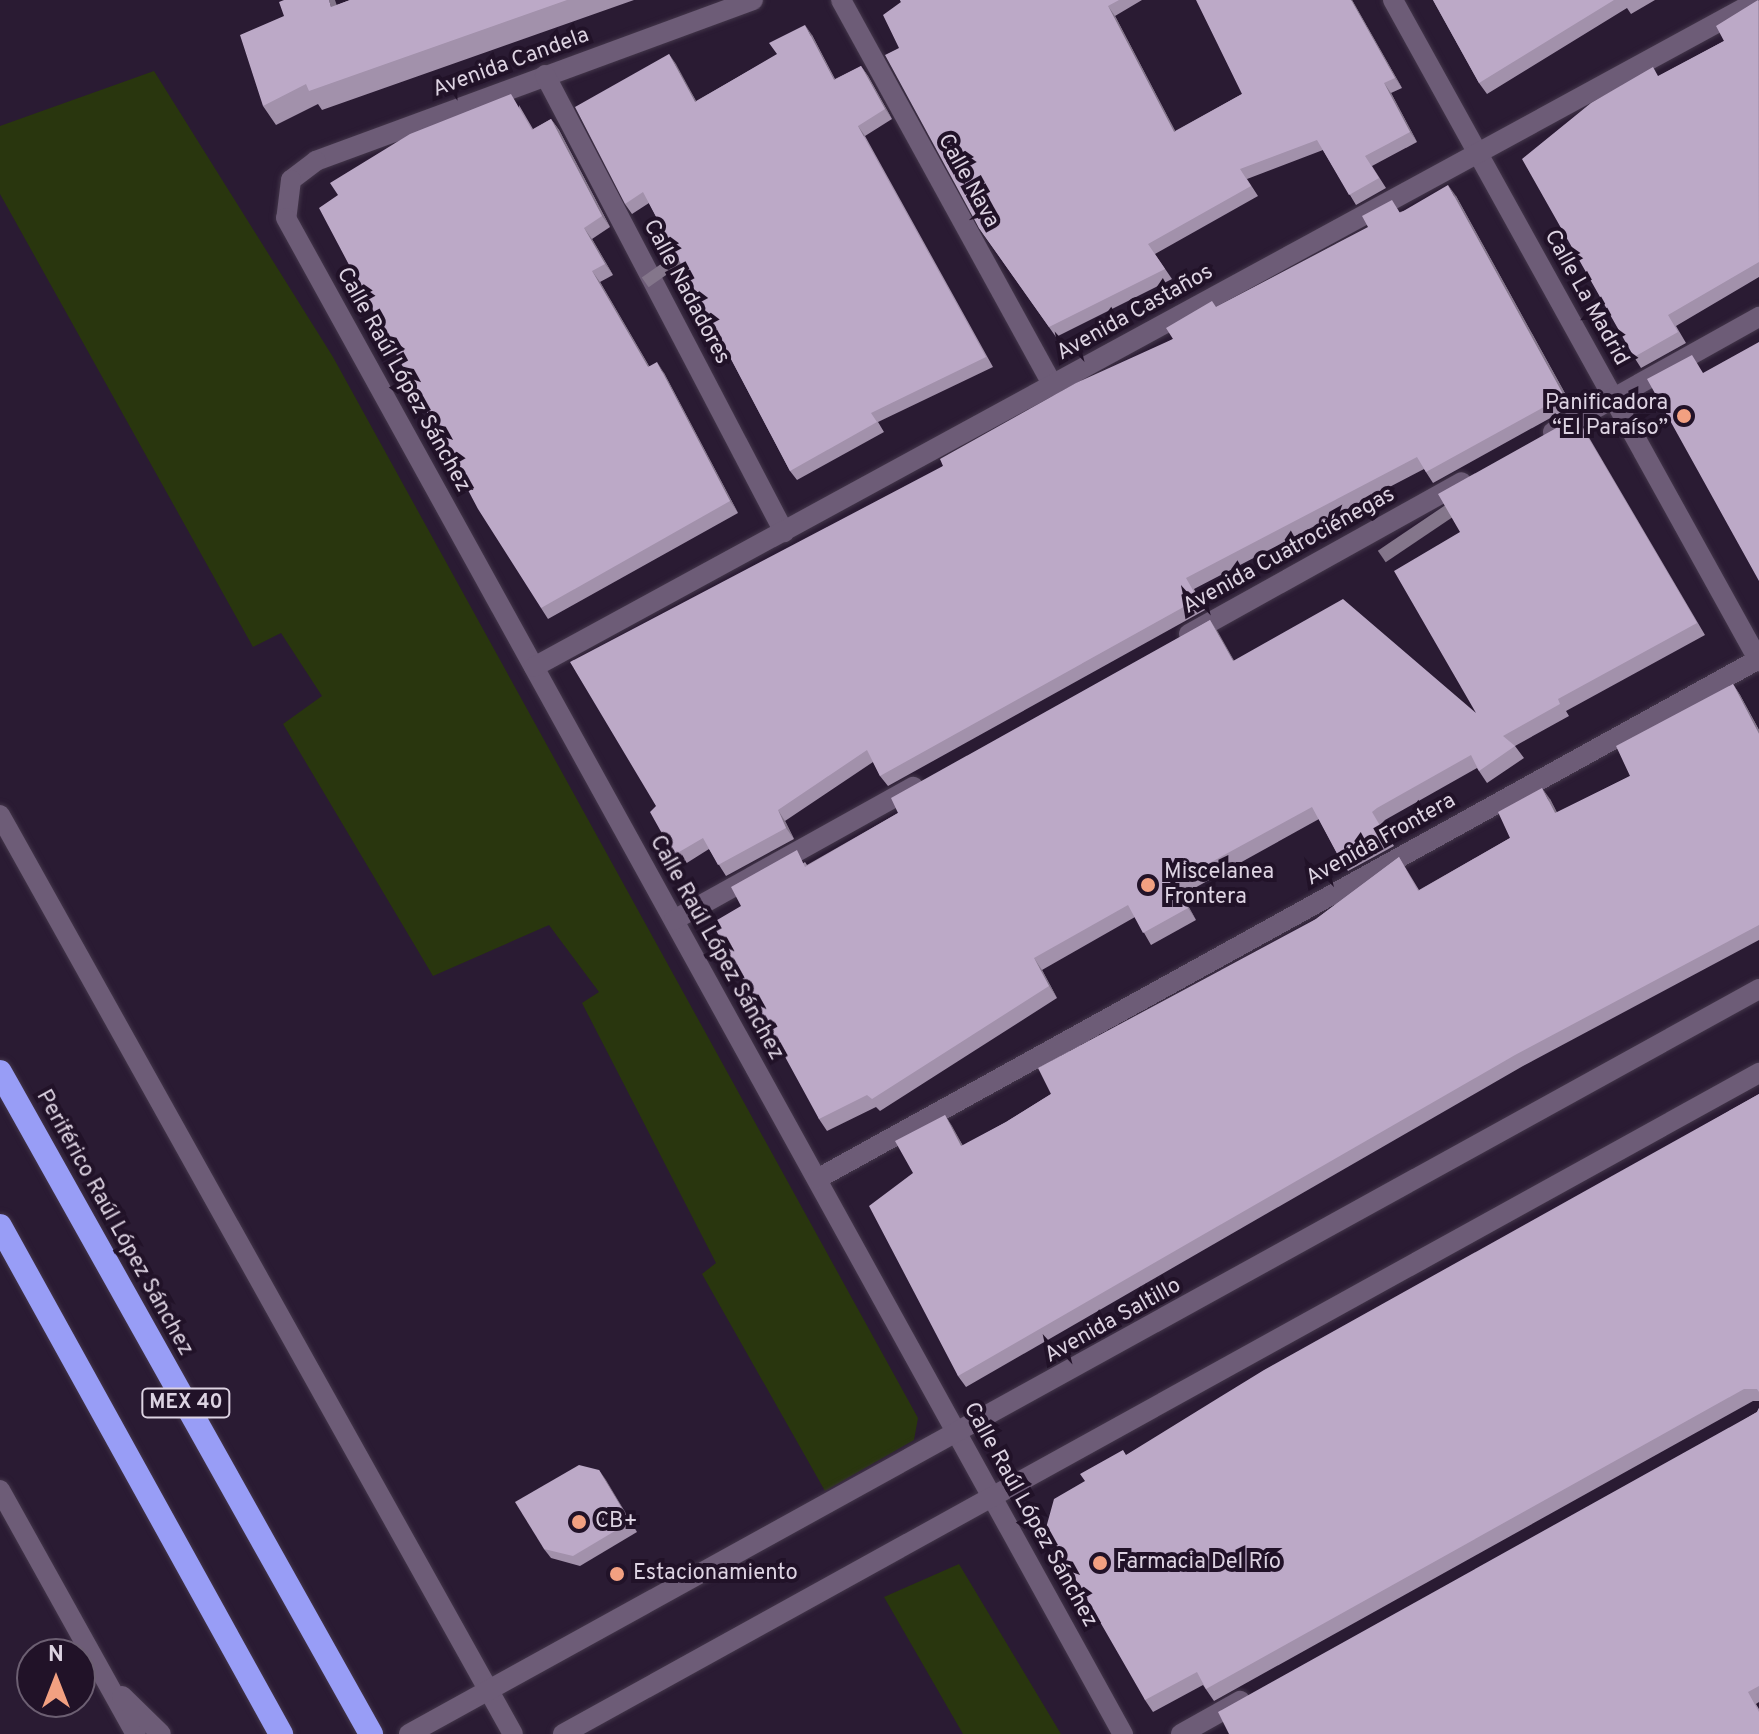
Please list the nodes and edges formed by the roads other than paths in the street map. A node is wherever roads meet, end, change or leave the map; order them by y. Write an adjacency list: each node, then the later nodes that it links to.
1 (753, 0): 5 (street, Avenida Candela)
2 (841, 0): 9 (street, Calle Nava)
3 (1393, 0): 6 (street, Calle La Madrid)
4 (1759, 0): 6 (street, Avenida Castaños)
5 (545, 75): 7 (street, Avenida Candela); 13 (street, Calle Nadadores)
6 (1478, 153): 9 (street, Avenida Castaños); 10 (street, Calle La Madrid)
7 (291, 180): 16 (street, Calle Raúl López Sánchez)
8 (1759, 317): 10 (street)
9 (1053, 386): 13 (street, Avenida Castaños)
10 (1614, 398): 11 (street); 15 (street, Calle La Madrid)
11 (1531, 444)
12 (1489, 467): 14 (street, Avenida Cuatrociénegas)
13 (784, 532): 16 (street, Avenida Castaños)
14 (1171, 644)
15 (1759, 660): 23 (street, Avenida Frontera)
16 (534, 667): 19 (street, Calle Raúl López Sánchez)
17 (936, 774): 19 (street)
18 (0, 815): 30 (street)
19 (674, 920): 23 (street, Calle Raúl López Sánchez)
20 (1759, 989): 25 (street, Avenida Saltillo)
21 (0, 1072): 34 (highway, Periférico Raúl López Sánchez / MEX 40)
22 (1759, 1073): 27 (street)
23 (817, 1179): 25 (street, Calle Raúl López Sánchez)
24 (0, 1226): 33 (highway, MEX 40)
25 (958, 1434): 27 (street, Calle Raúl López Sánchez); 30 (street, Avenida Saltillo)
26 (0, 1490): 28 (street)
27 (993, 1499): 37 (street); 38 (street, Calle Raúl López Sánchez)
28 (107, 1683): 31 (street); 32 (street)
29 (1264, 1688): 39 (street)
30 (488, 1689): 35 (street); 36 (street)
31 (136, 1734)
32 (161, 1734)
33 (281, 1734)
34 (371, 1734)
35 (409, 1734)
36 (513, 1734)
37 (563, 1734)
38 (1123, 1734)
39 (1181, 1734)

